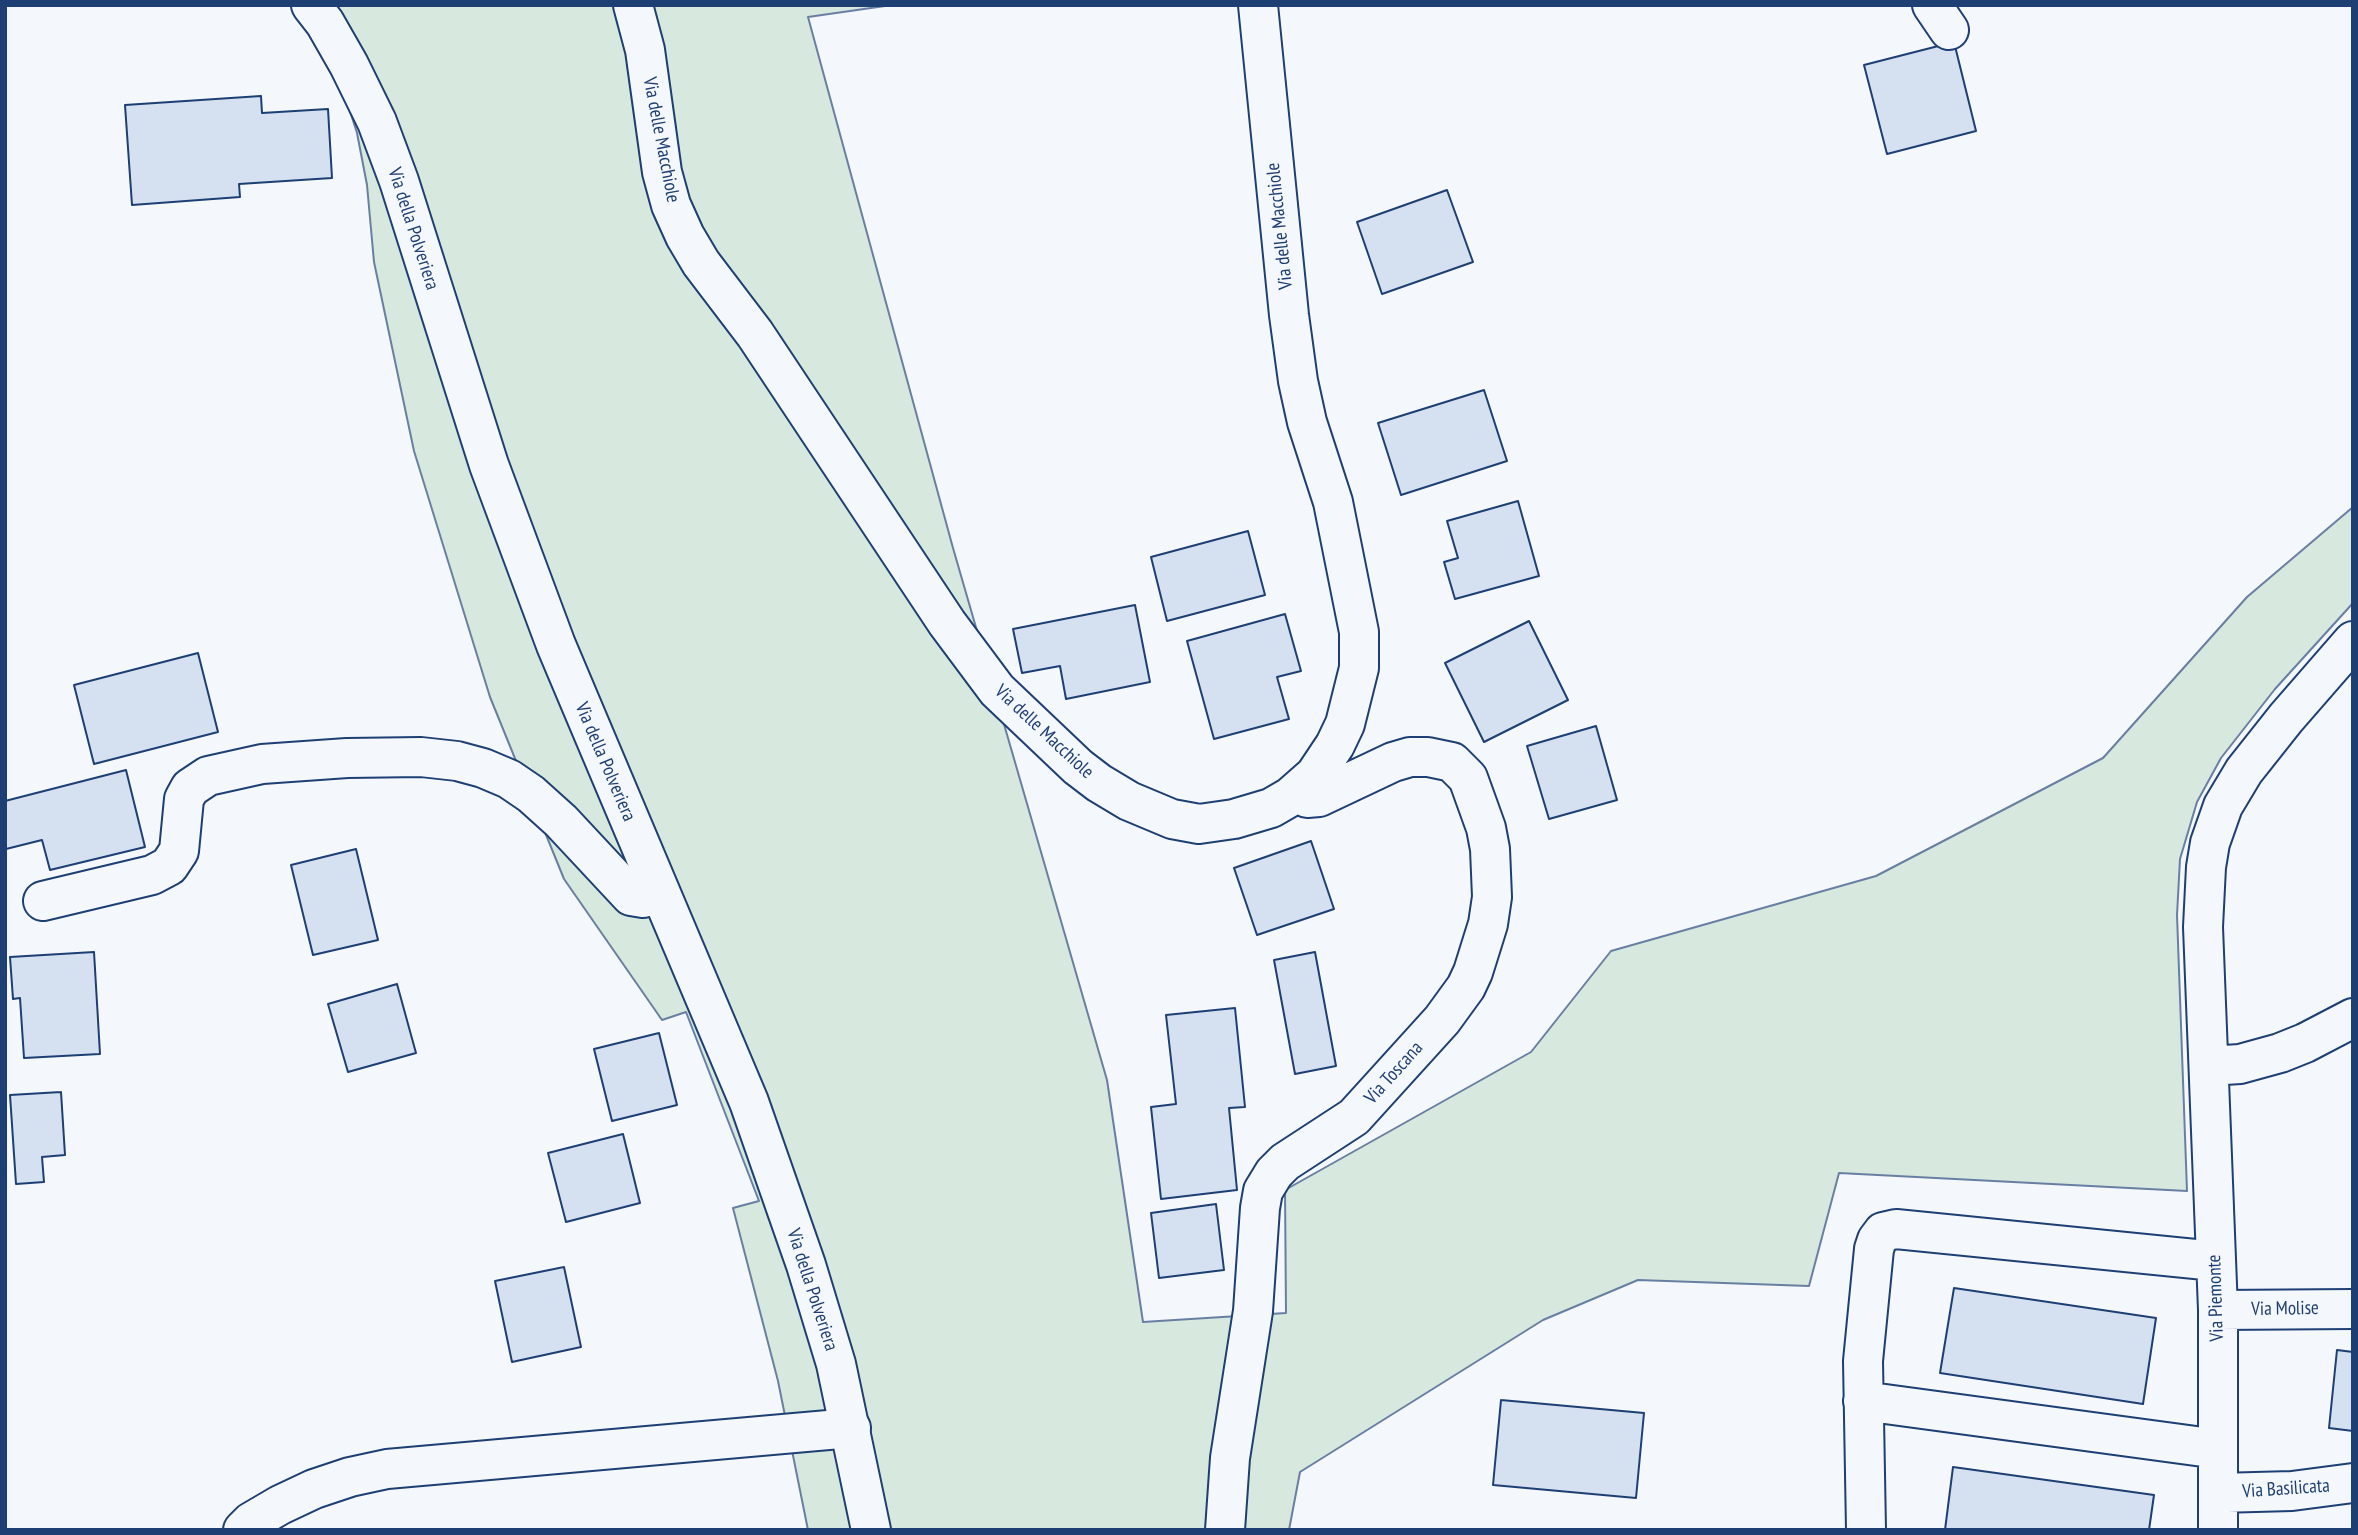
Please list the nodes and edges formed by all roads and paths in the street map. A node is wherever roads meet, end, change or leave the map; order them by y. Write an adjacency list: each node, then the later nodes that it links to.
1 (311, 5): 6 (street, Via della Polveriera)
2 (633, 5): 5 (street, Via delle Macchiole)
3 (1258, 5): 5 (street, Via delle Macchiole)
4 (2353, 641): 9 (street, Via Piemonte)
5 (1297, 792): 20 (street, Via Toscana)
6 (660, 892): 7 (street); 14 (street, Via della Polveriera)
7 (43, 901)
8 (2353, 1018): 9 (street)
9 (2209, 1066): 10 (street, Via Piemonte)
10 (2215, 1261): 12 (street, Via Piemonte); 13 (street)
11 (2353, 1308): 12 (street, Via Molise)
12 (2218, 1310): 15 (street, Via Piemonte)
13 (1863, 1401): 15 (street); 21 (street)
14 (851, 1428): 18 (street); 19 (street, Via della Polveriera)
15 (2218, 1449): 17 (street, Via Piemonte)
16 (2353, 1483): 17 (street, Via Basilicata)
17 (2218, 1511)
18 (243, 1530)
19 (871, 1530)
20 (1225, 1530)
21 (1866, 1530)

